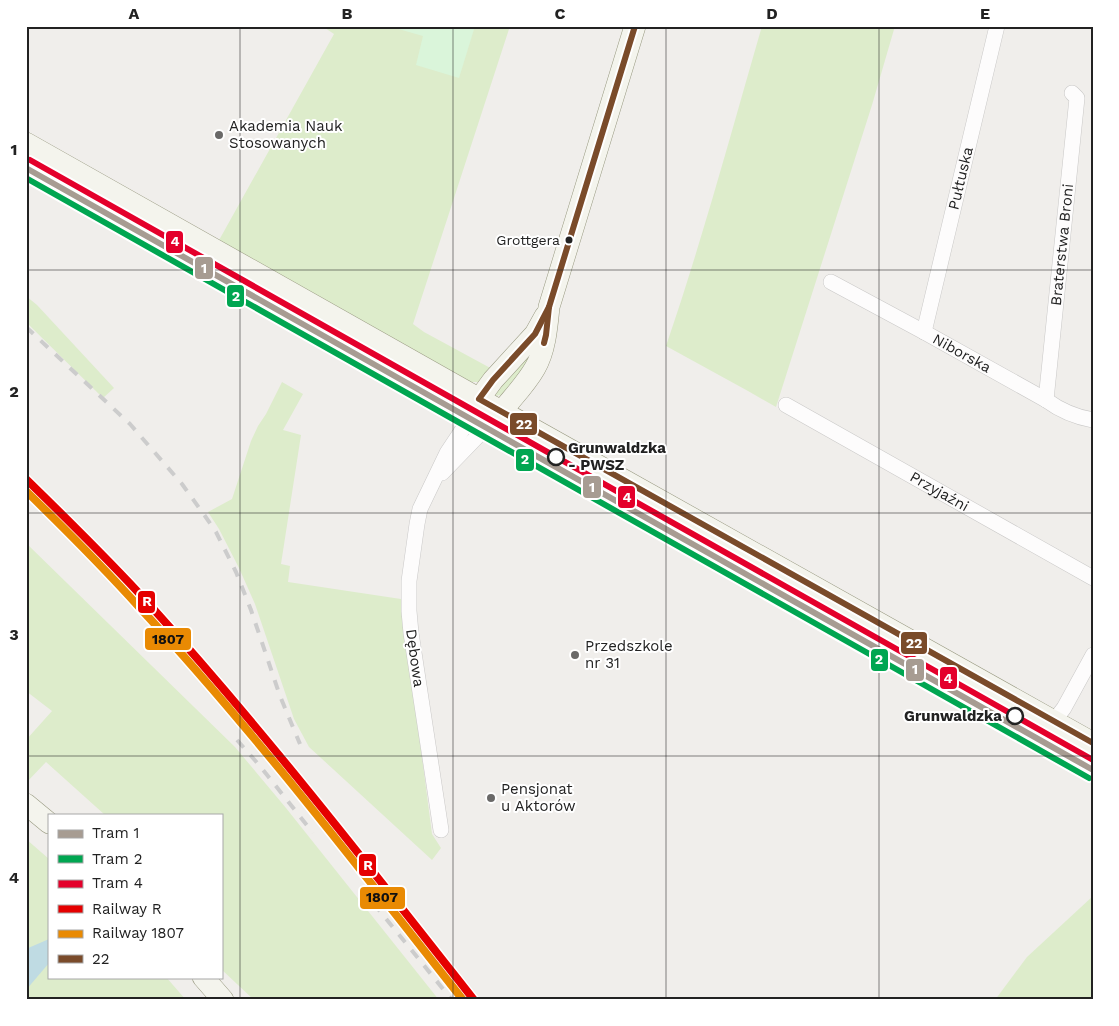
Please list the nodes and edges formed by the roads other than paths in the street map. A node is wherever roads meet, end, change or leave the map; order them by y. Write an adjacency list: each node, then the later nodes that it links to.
1 (635, 26): 6 (main road)
2 (997, 26): 7 (street, Pułtuska)
3 (1072, 93): 9 (street, Braterstwa Broni)
4 (26, 144): 8 (main road)
5 (831, 282): 7 (street, Niborska)
6 (550, 308): 8 (main road); 11 (main road)
7 (924, 332): 9 (street, Niborska)
8 (479, 399): 11 (main road); 13 (street, Dębowa)
9 (1046, 400): 12 (street, Niborska)
10 (786, 405): 14 (street, Przyjaźni)
11 (501, 412): 13 (street, Dębowa); 16 (main road)
12 (1093, 420)
13 (430, 488): 20 (street, Dębowa)
14 (1093, 578)
15 (1093, 655): 16 (street)
16 (1054, 721): 17 (main road)
17 (1093, 743)
18 (26, 804): 19 (main road)
19 (48, 822)
20 (442, 830)
21 (204, 978): 22 (main road)
22 (223, 1000)

